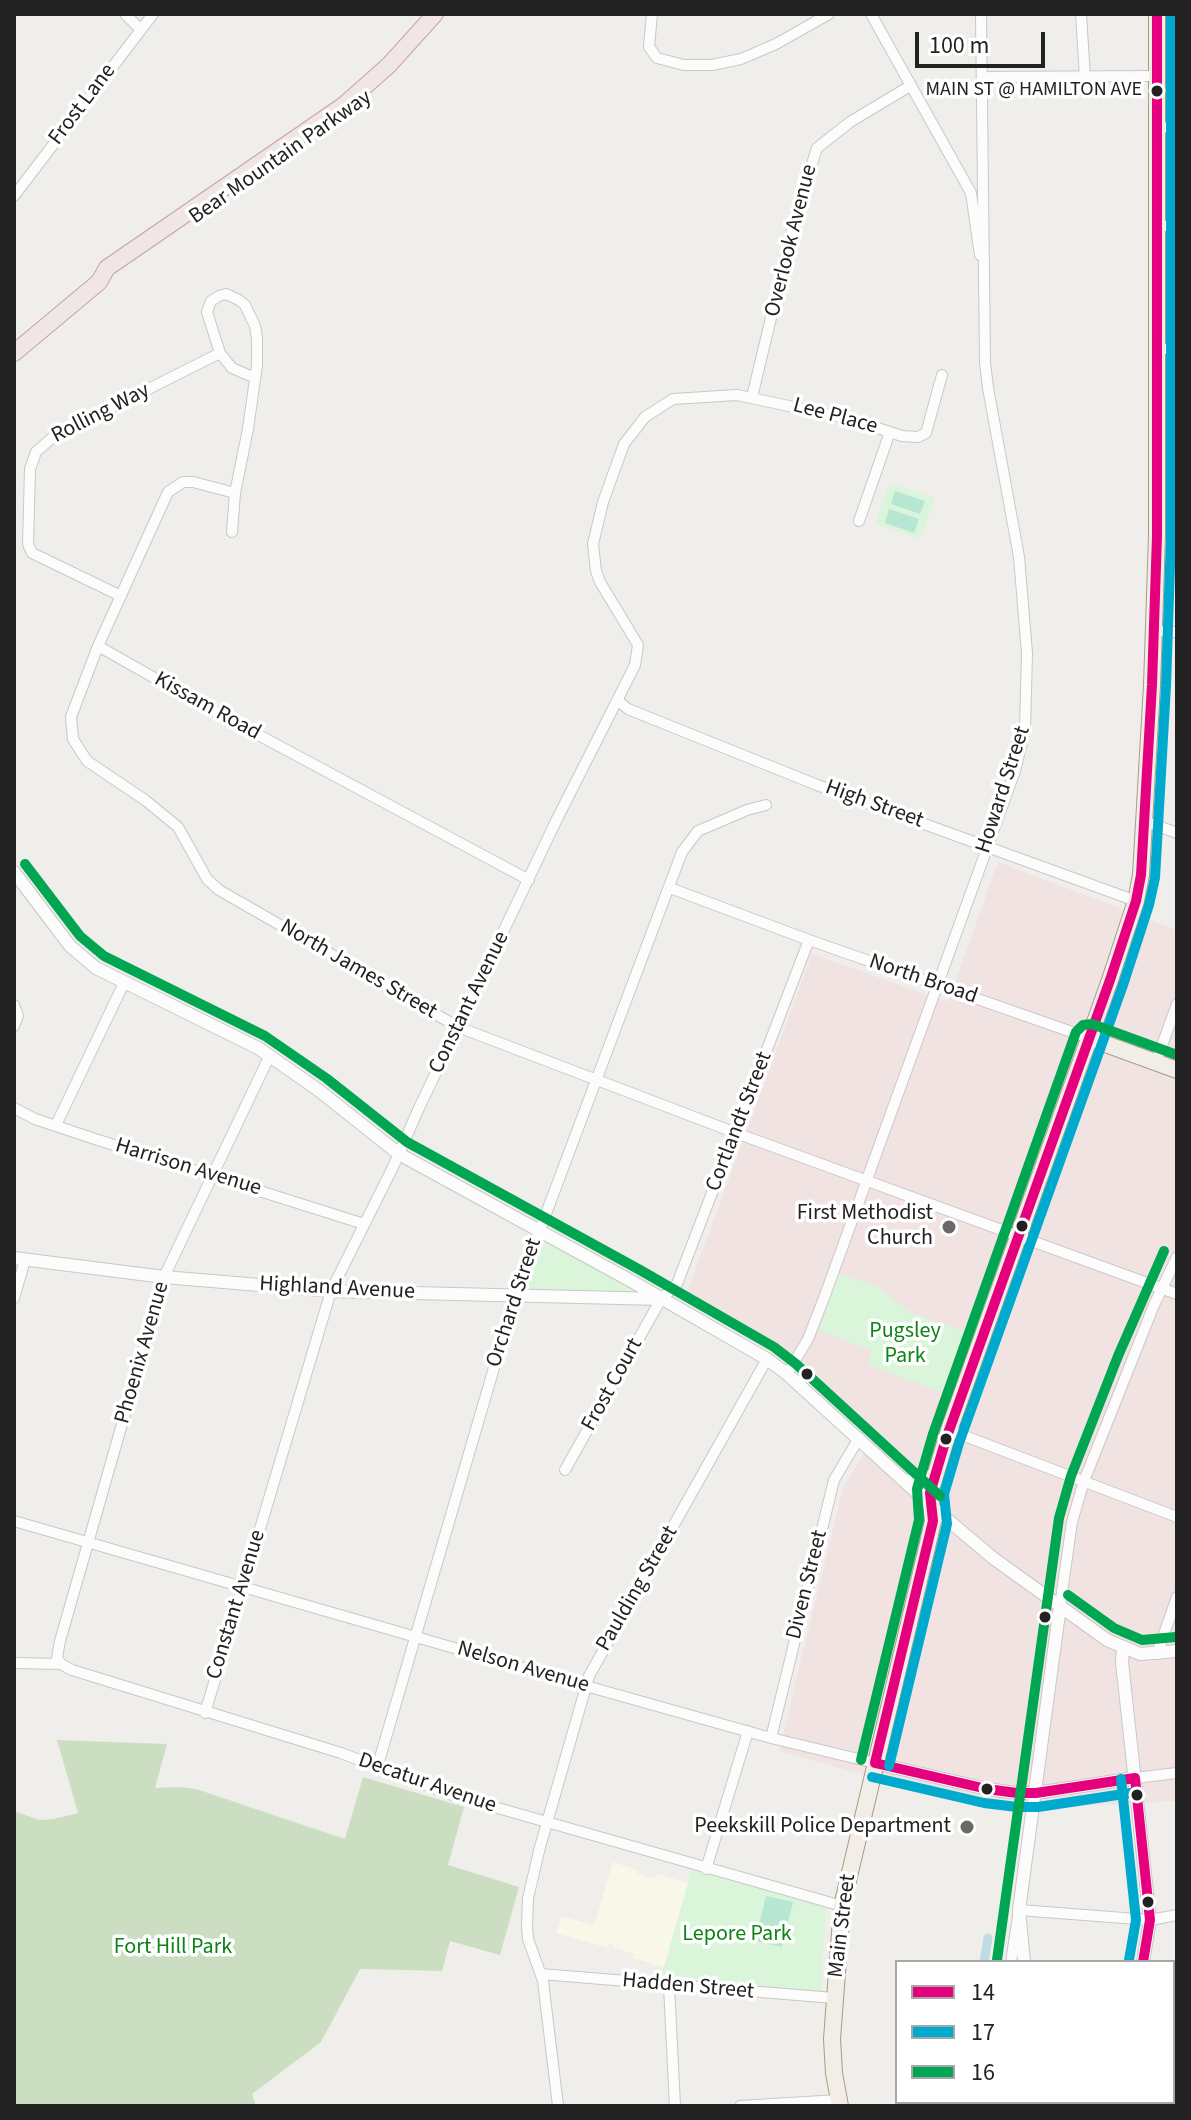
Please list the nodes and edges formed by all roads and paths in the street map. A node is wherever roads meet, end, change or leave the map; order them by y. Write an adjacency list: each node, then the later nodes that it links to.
1 (125, 14): 11 (street)
2 (153, 14): 11 (street, Frost Lane)
3 (435, 14): 22 (highway, Bear Mountain Parkway)
4 (448, 14): 22 (highway, Bear Mountain Parkway)
5 (652, 14): 6 (street)
6 (829, 14)
7 (871, 14): 15 (street)
8 (981, 14): 13 (street, Howard Street)
9 (1081, 14): 14 (street)
10 (1157, 14): 12 (main road, Main Street)
11 (141, 30): 18 (street, Frost Lane)
12 (1156, 76): 14 (street); 16 (main road, Main Street)
13 (984, 77): 14 (street); 21 (street, Howard Street)
14 (1085, 78)
15 (910, 86): 21 (street); 29 (street, Overlook Avenue)
16 (1156, 127): 17 (street); 19 (main road, Main Street)
17 (1177, 128)
18 (14, 196)
19 (1157, 225): 20 (street); 23 (main road, Main Street)
20 (1177, 227)
21 (985, 277): 42 (street, Howard Street)
22 (99, 282): 25 (highway, Bear Mountain Parkway)
23 (1157, 348): 24 (street); 35 (main road, Main Street)
24 (1177, 350)
25 (14, 353)
26 (220, 353): 28 (street); 28 (street); 34 (street, Rolling Way)
27 (942, 375): 30 (street, Lee Place)
28 (255, 378): 31 (street)
29 (752, 397): 30 (street, Lee Place); 38 (street, Constant Avenue)
30 (890, 432): 32 (street)
31 (235, 493): 33 (street); 34 (street)
32 (859, 521)
33 (232, 532)
34 (121, 596): 37 (street)
35 (1154, 631): 36 (street); 40 (main road, Main Street)
36 (1177, 632)
37 (98, 646): 44 (street, Kissam Road); 53 (street, North James Street)
38 (617, 700): 42 (street, High Street); 44 (street, Constant Avenue)
39 (766, 805): 45 (street, Orchard Street)
40 (1144, 821): 41 (street); 46 (main road, Main Street)
41 (1177, 833)
42 (987, 846): 46 (street, High Street); 49 (street, Howard Street)
43 (14, 872): 48 (street)
44 (529, 880): 53 (street, Constant Avenue)
45 (670, 888): 47 (street, North Broad); 58 (street, Orchard Street)
46 (1136, 901): 54 (main road, Main Street)
47 (809, 940): 49 (street, North Broad); 61 (street, Cortlandt Street)
48 (124, 983): 55 (street); 60 (street)
49 (936, 986): 54 (street, North Broad); 64 (street, Howard Street)
50 (1177, 1004): 56 (street)
51 (14, 1005): 52 (street)
52 (14, 1026)
53 (458, 1027): 58 (street, North James Street); 62 (street, Constant Avenue)
54 (1089, 1038): 56 (main road, North Broad); 67 (main road, Main Street)
55 (270, 1055): 62 (street); 63 (street, Phoenix Avenue)
56 (1156, 1062): 57 (main road, North Broad)
57 (1177, 1070)
58 (597, 1081): 61 (street, North James Street); 66 (street, Orchard Street)
59 (14, 1108): 60 (street, Harrison Avenue)
60 (56, 1125): 63 (street, Harrison Avenue)
61 (736, 1133): 64 (street, North James Street); 76 (street, Cortlandt Street)
62 (399, 1154): 65 (street, Constant Avenue); 66 (street)
63 (212, 1176): 65 (street, Harrison Avenue); 70 (street, Phoenix Avenue)
64 (866, 1180): 67 (street, North James Street); 78 (street, Howard Street)
65 (364, 1224): 72 (street, Constant Avenue)
66 (539, 1231): 74 (street, Orchard Street); 76 (street)
67 (1018, 1236): 71 (street, North James Street); 79 (main road, Main Street)
68 (1177, 1257): 71 (street)
69 (20, 1259): 70 (street, Highland Avenue); 75 (street)
70 (164, 1277): 72 (street, Highland Avenue); 88 (street, Phoenix Avenue)
71 (1163, 1289): 73 (street, North James Street); 84 (street)
72 (331, 1291): 74 (street, Highland Avenue); 89 (street, Constant Avenue)
73 (1177, 1294)
74 (515, 1296): 76 (street, Highland Avenue); 93 (street, Orchard Street)
75 (14, 1298)
76 (661, 1299): 77 (street); 81 (street, Frost Court)
77 (767, 1359): 78 (street); 99 (street, Paulding Street)
78 (787, 1374): 80 (street)
79 (949, 1430): 82 (main road, Main Street); 84 (street)
80 (859, 1438): 83 (street); 102 (street, Diven Street)
81 (565, 1470)
82 (937, 1473): 83 (street); 85 (main road, Main Street)
83 (905, 1481): 85 (street)
84 (1084, 1481): 86 (street); 91 (street)
85 (931, 1506): 91 (street); 103 (main road, Main Street)
86 (1177, 1517)
87 (14, 1521): 88 (street, Nelson Avenue)
88 (89, 1542): 89 (street, Nelson Avenue); 98 (street, Phoenix Avenue)
89 (243, 1588): 93 (street, Nelson Avenue); 100 (street, Constant Avenue)
90 (1177, 1597): 92 (street)
91 (1060, 1606): 94 (street); 107 (street)
92 (1175, 1609): 96 (street)
93 (415, 1637): 99 (street, Nelson Avenue); 104 (street, Orchard Street)
94 (1123, 1647): 96 (street); 106 (street)
95 (1177, 1651): 96 (street)
96 (1157, 1654)
97 (14, 1663): 98 (street, Decatur Avenue)
98 (61, 1664): 100 (street, Decatur Avenue)
99 (586, 1686): 101 (street, Nelson Avenue); 108 (street, Paulding Street)
100 (205, 1713): 104 (street, Decatur Avenue)
101 (748, 1731): 102 (street, Nelson Avenue); 109 (street)
102 (771, 1738): 103 (street, Nelson Avenue)
103 (875, 1763): 107 (street, Nelson Avenue); 110 (main road, Main Street)
104 (377, 1768): 108 (street, Decatur Avenue)
105 (1177, 1773): 106 (street)
106 (1135, 1778): 107 (street, Nelson Avenue); 113 (street)
107 (1036, 1793): 111 (street)
108 (547, 1822): 109 (street, Decatur Avenue); 117 (street, Paulding Street)
109 (706, 1869): 110 (street, Decatur Avenue)
110 (842, 1906): 119 (main road, Main Street)
111 (1019, 1910): 113 (street); 114 (street); 115 (street)
112 (1177, 1915): 113 (street)
113 (1150, 1920): 116 (street)
114 (1011, 1960)
115 (1024, 1960)
116 (1143, 1960)
117 (541, 1974): 118 (street, Hadden Street); 121 (street, Paulding Street)
118 (669, 1986): 119 (street, Hadden Street); 122 (street)
119 (834, 1998): 120 (main road, Main Street)
120 (839, 2103): 123 (street)
121 (558, 2106)
122 (675, 2106)
123 (740, 2106)

